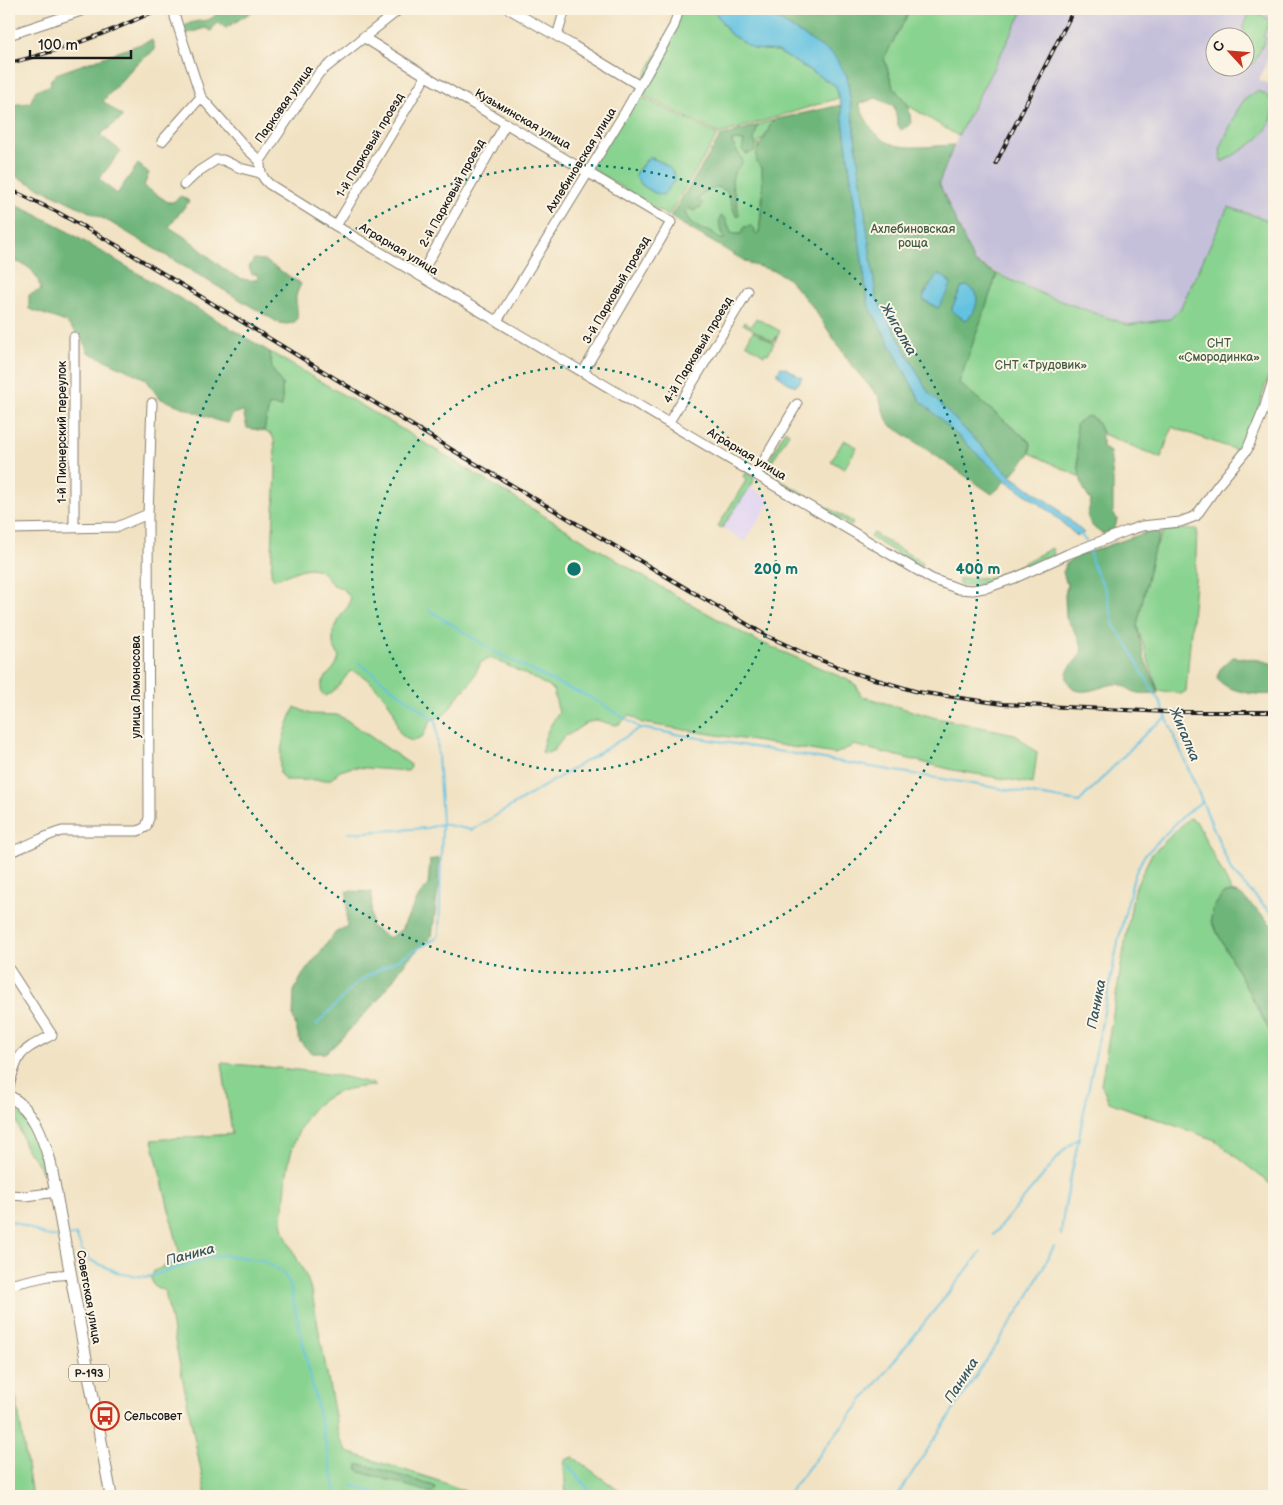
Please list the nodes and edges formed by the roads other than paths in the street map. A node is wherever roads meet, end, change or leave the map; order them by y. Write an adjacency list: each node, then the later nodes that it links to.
1 (87, 9): 7 (street)
2 (400, 9): 9 (street, Парковая улица)
3 (509, 9): 8 (street)
4 (566, 9): 8 (street)
5 (679, 9): 11 (street, Ахлебиновская улица)
6 (175, 17): 12 (street)
7 (9, 34)
8 (557, 36): 11 (street)
9 (363, 37): 10 (street, Кузьминская улица); 15 (street, Парковая улица)
10 (426, 76): 13 (street, Кузьминская улица); 20 (street, 1-й Парковый проезд)
11 (640, 86): 16 (street, Ахлебиновская улица)
12 (201, 97): 14 (street); 15 (street)
13 (506, 123): 16 (street, Кузьминская улица); 21 (street, 2-й Парковый проезд)
14 (162, 141)
15 (260, 161): 17 (street)
16 (588, 171): 19 (street, Кузьминская улица); 23 (street, Ахлебиновская улица)
17 (260, 173): 18 (street); 20 (street, Аграрная улица)
18 (184, 185)
19 (671, 222): 25 (street, 3-й Парковый проезд)
20 (336, 226): 21 (street, Аграрная улица)
21 (420, 276): 23 (street, Аграрная улица)
22 (748, 290): 29 (street, 4-й Парковый проезд)
23 (497, 321): 25 (street, Аграрная улица)
24 (74, 337): 32 (street, 1-й Пионерский переулок)
25 (583, 372): 29 (street, Аграрная улица)
26 (1274, 377): 30 (street, Аграрная улица)
27 (152, 403): 31 (street, улица Ломоносова)
28 (797, 404): 30 (street)
29 (669, 422): 30 (street, Аграрная улица)
30 (756, 474)
31 (148, 514): 32 (street); 34 (street, улица Ломоносова)
32 (74, 527): 33 (street)
33 (9, 529)
34 (9, 852)
35 (9, 970): 36 (street)
36 (9, 1086)
37 (9, 1096): 38 (main road, Советская улица / Р-193)
38 (57, 1192): 39 (street); 40 (main road, Советская улица / Р-193)
39 (9, 1195)
40 (71, 1274): 41 (street); 42 (main road, Советская улица / Р-193)
41 (9, 1284)
42 (110, 1496)

